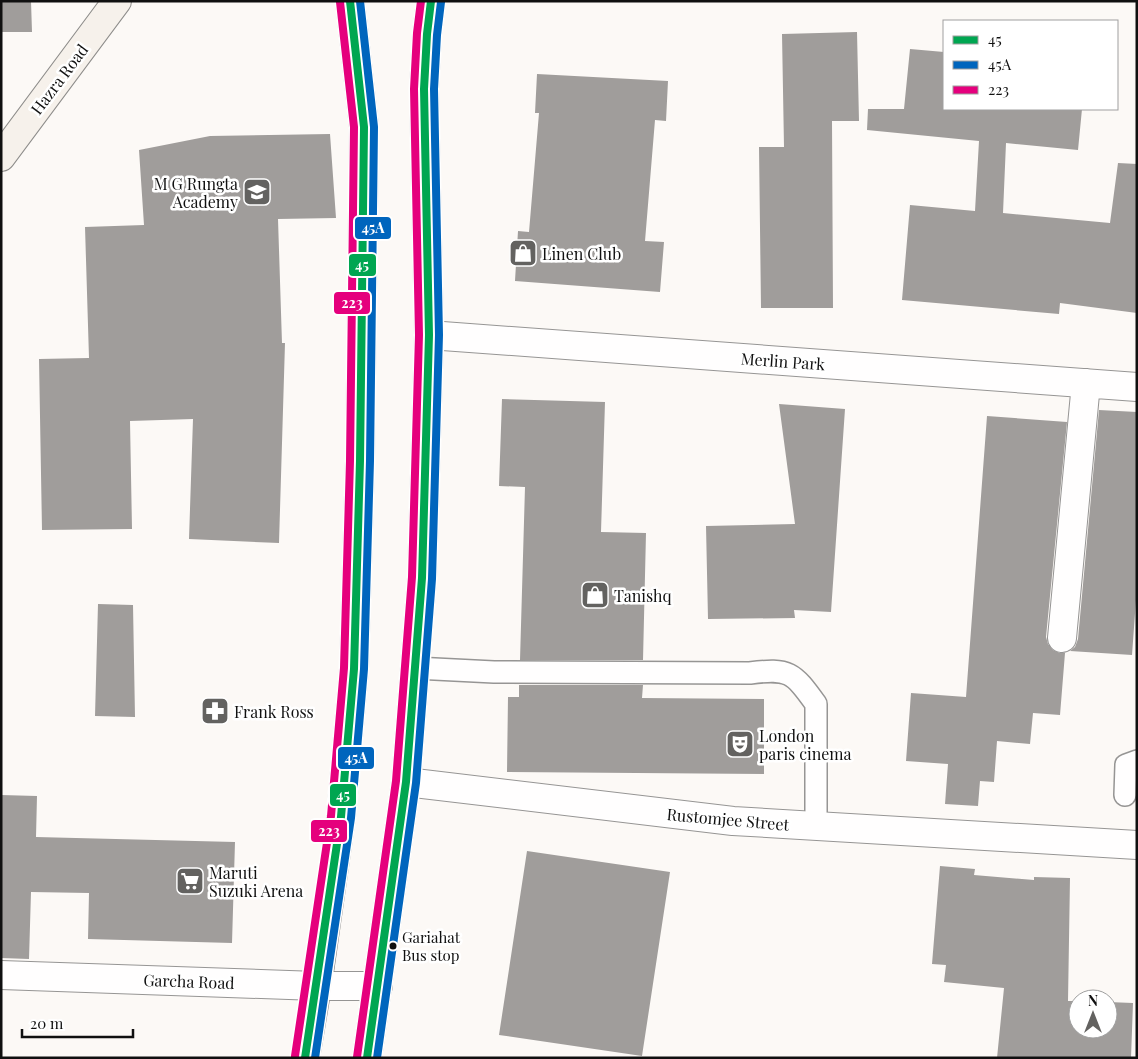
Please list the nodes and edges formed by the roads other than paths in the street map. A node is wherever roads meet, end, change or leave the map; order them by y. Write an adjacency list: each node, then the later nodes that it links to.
1 (117, 1): 4 (main road, Hazra Road)
2 (350, 1): 16 (main road)
3 (431, 1): 5 (main road)
4 (1, 157)
5 (429, 335): 6 (street, Merlin Park); 9 (main road)
6 (1086, 383): 7 (street, Merlin Park); 8 (street)
7 (1137, 387)
8 (1062, 638)
9 (415, 668): 11 (main road); 13 (lane)
10 (1137, 761): 12 (lane)
11 (406, 782): 13 (street, Rustomjee Street); 17 (main road)
12 (1125, 795)
13 (816, 826): 14 (street, Rustomjee Street)
14 (1137, 845)
15 (1, 975): 16 (street, Garcha Road)
16 (318, 986): 17 (street, Garcha Road); 18 (main road)
17 (378, 986): 19 (main road)
18 (305, 1058)
19 (367, 1058)

